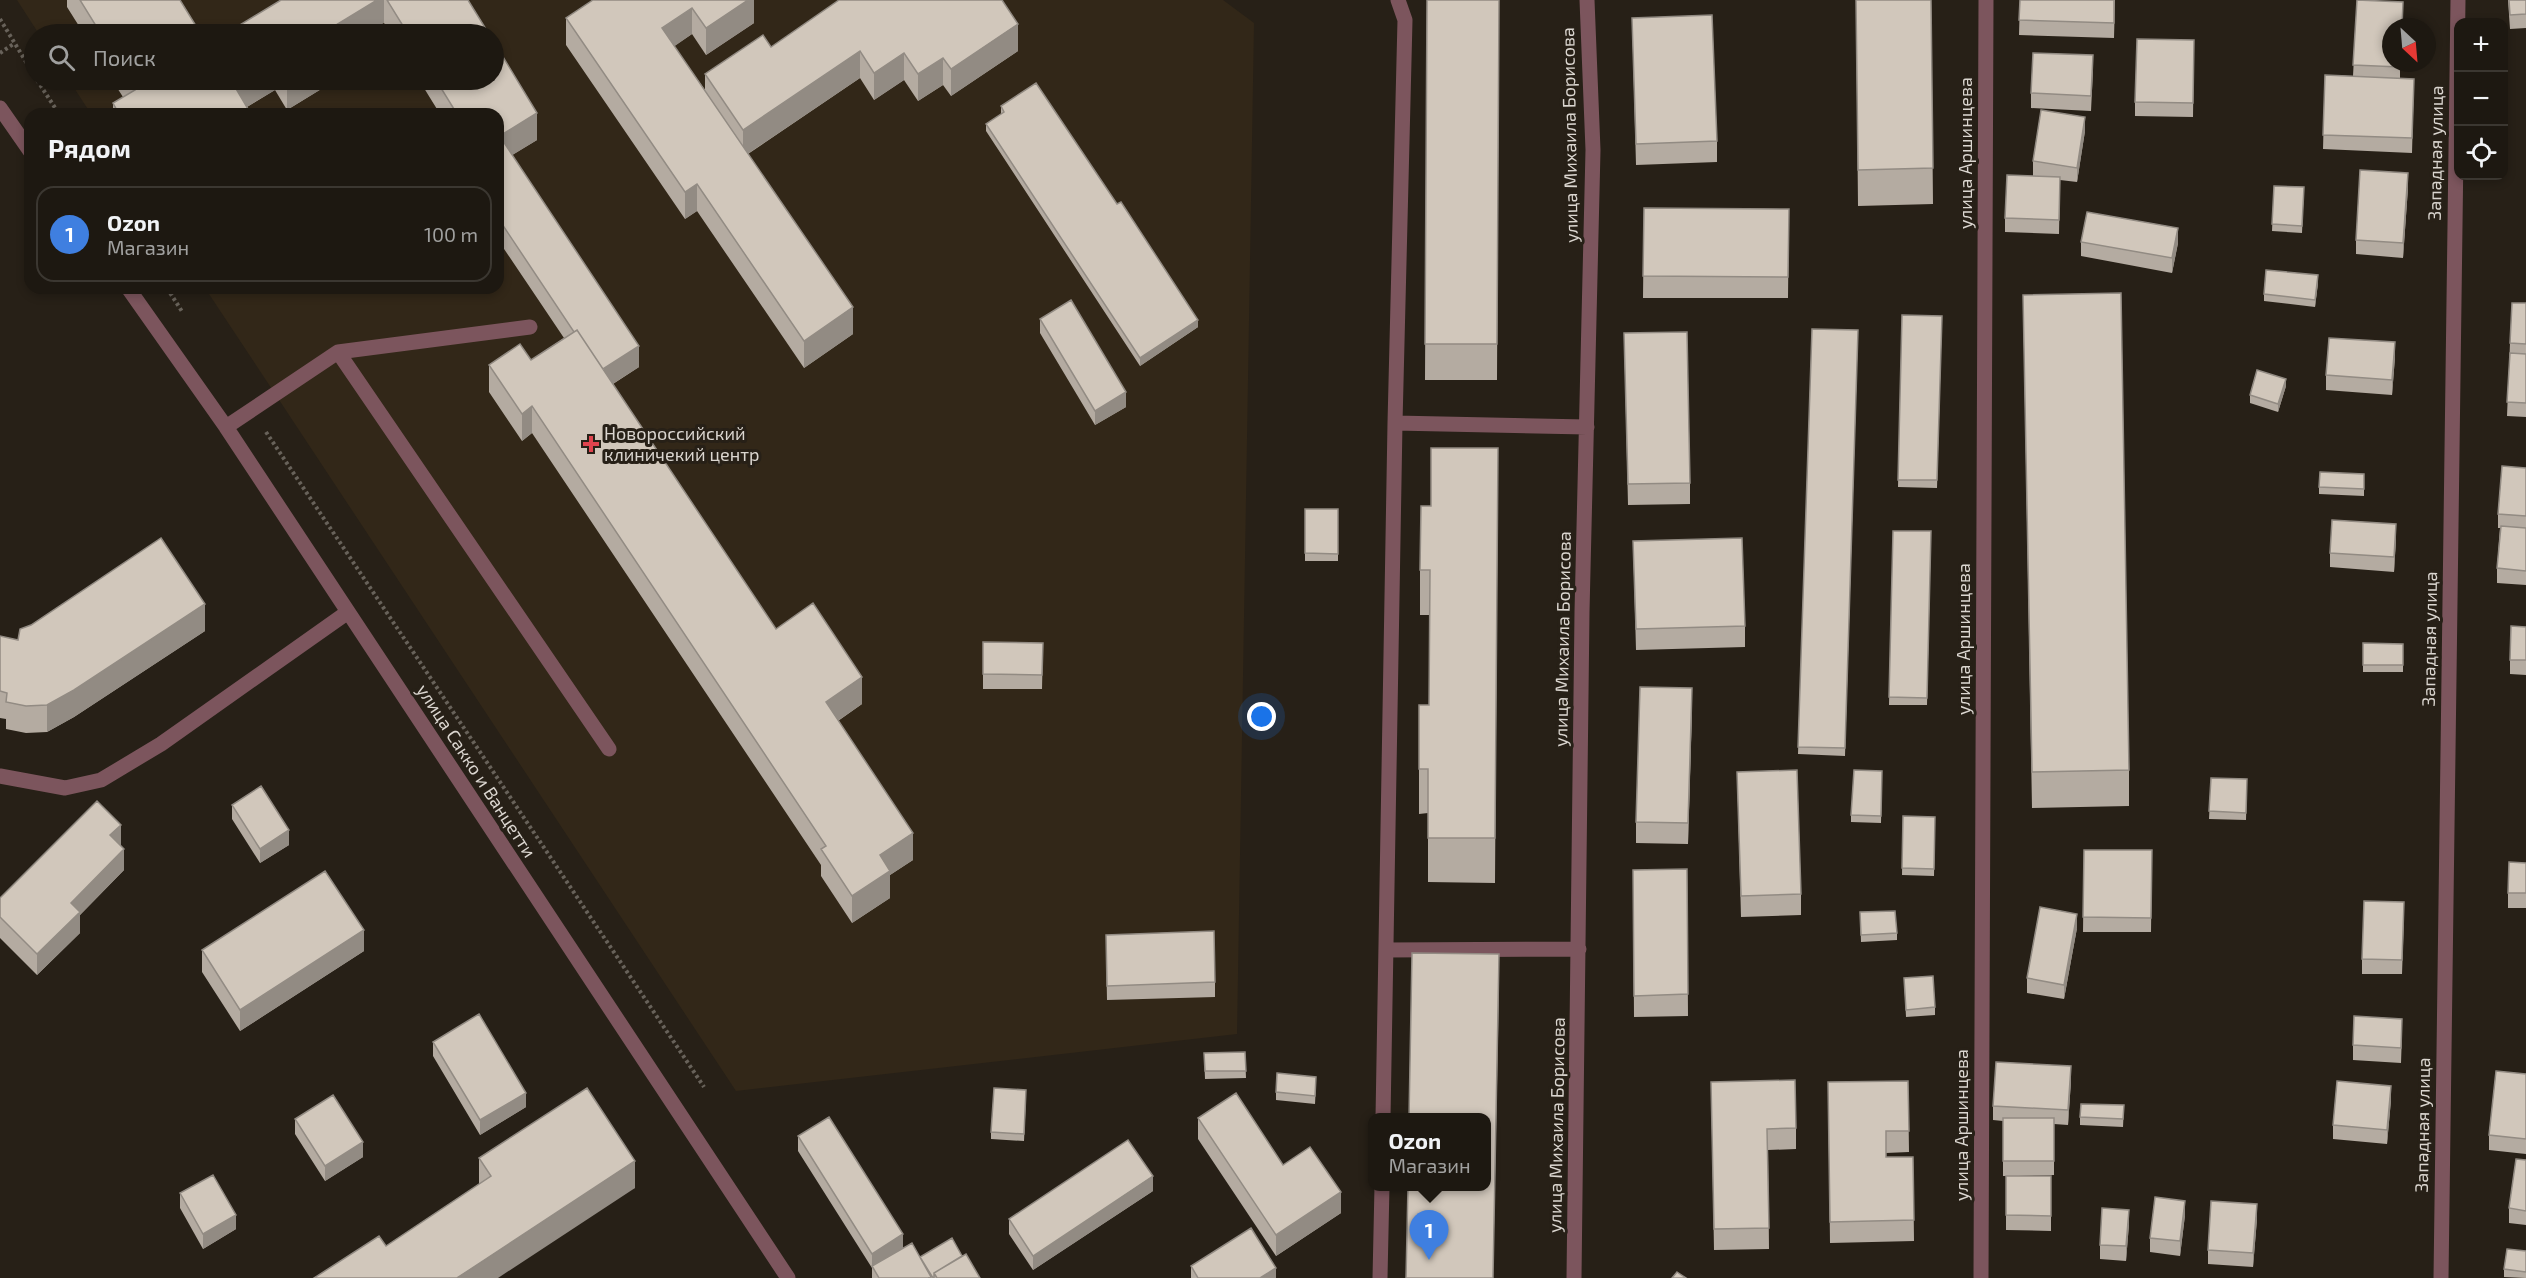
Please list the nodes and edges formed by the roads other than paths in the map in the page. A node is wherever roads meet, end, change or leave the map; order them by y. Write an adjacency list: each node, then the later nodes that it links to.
1 (1398, 0): 10 (street)
2 (1587, 0): 12 (street, улица Михаила Борисова)
3 (1986, 0): 23 (street, улица Аршинцева)
4 (2458, 0): 24 (street, Западная улица)
5 (0, 108): 6 (street)
6 (24, 142)
7 (132, 294): 11 (street, улица Сакко и Ванцетти)
8 (530, 327): 9 (street)
9 (338, 352): 11 (street); 14 (street)
10 (1395, 423): 12 (street); 17 (street)
11 (226, 427): 13 (street, улица Сакко и Ванцетти)
12 (1587, 427): 16 (street, улица Михаила Борисова)
13 (348, 612): 15 (street); 20 (street, улица Сакко и Ванцетти)
14 (609, 749)
15 (0, 777)
16 (1579, 949): 17 (street); 22 (street, улица Михаила Борисова)
17 (1386, 950): 18 (street)
18 (1383, 1113)
19 (1382, 1191): 21 (street)
20 (788, 1278)
21 (1380, 1278)
22 (1574, 1278)
23 (1981, 1278)
24 (2441, 1278)

